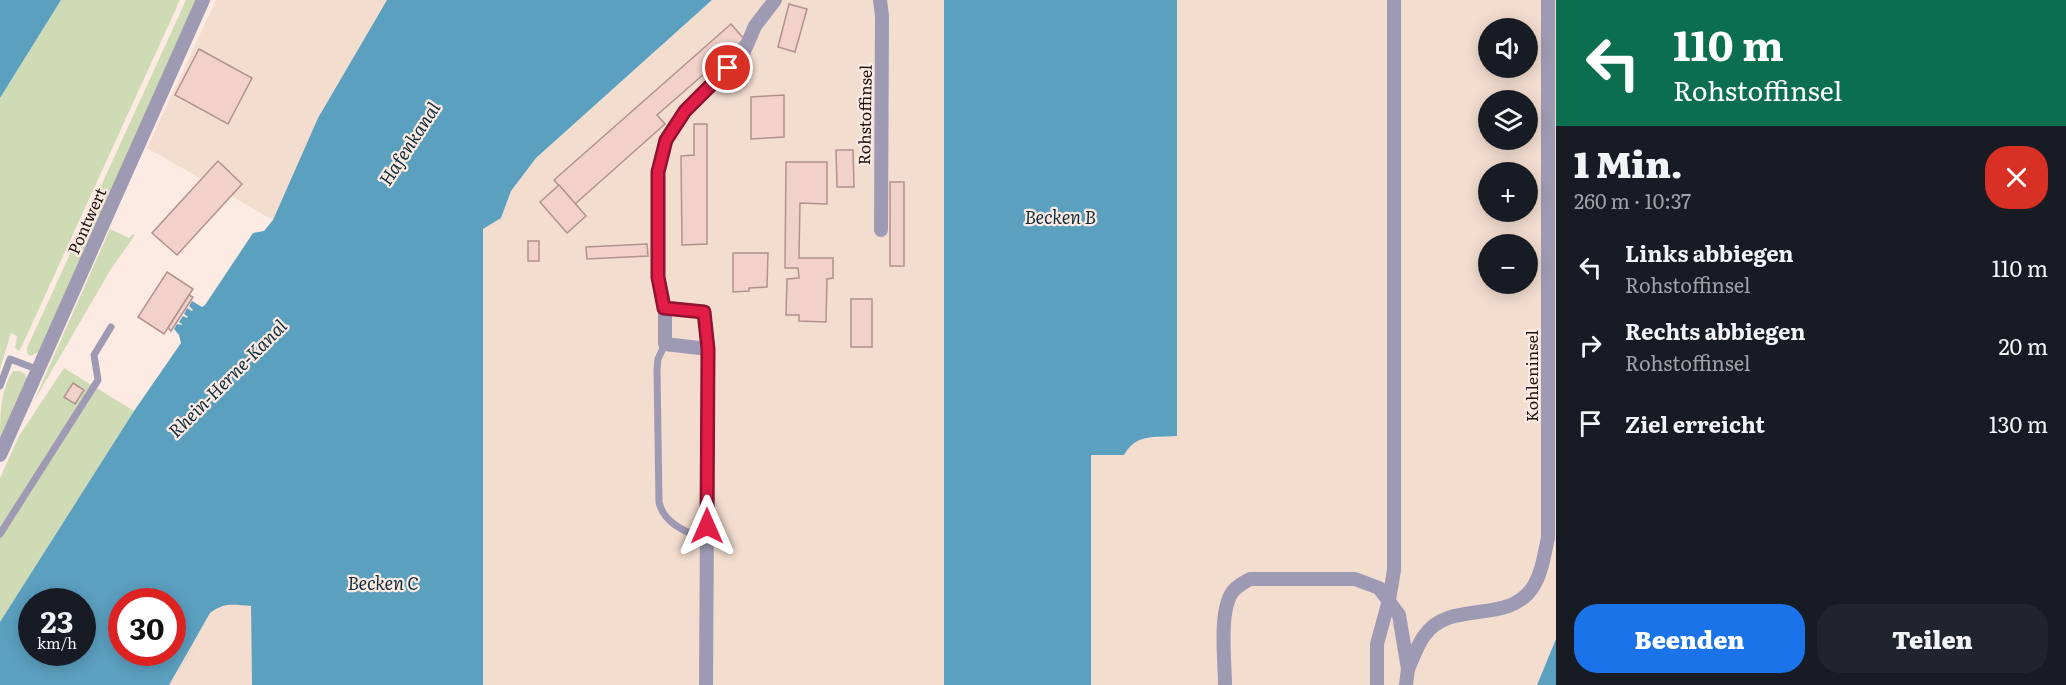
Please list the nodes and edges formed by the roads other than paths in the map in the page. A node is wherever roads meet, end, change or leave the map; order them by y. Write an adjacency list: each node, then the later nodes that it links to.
1 (203, 0): 11 (street, Pontwert)
2 (775, 0): 7 (street)
3 (880, 0): 6 (street, Rohstoffinsel)
4 (1394, 0): 16 (street)
5 (1548, 0): 17 (street, Kohleninsel)
6 (880, 230)
7 (664, 308): 9 (street); 10 (street)
8 (111, 327): 14 (lane)
9 (665, 344): 10 (street); 15 (lane)
10 (708, 349): 15 (street)
11 (39, 370): 12 (lane); 13 (street, Pontwert)
12 (0, 386)
13 (0, 455)
14 (0, 534)
15 (707, 541): 18 (street)
16 (1389, 600): 17 (street, Kohleninsel); 19 (street, Kohleninsel); 20 (street)
17 (1408, 669): 21 (street, Kohleninsel)
18 (706, 685)
19 (1225, 685)
20 (1377, 685)
21 (1406, 685)

